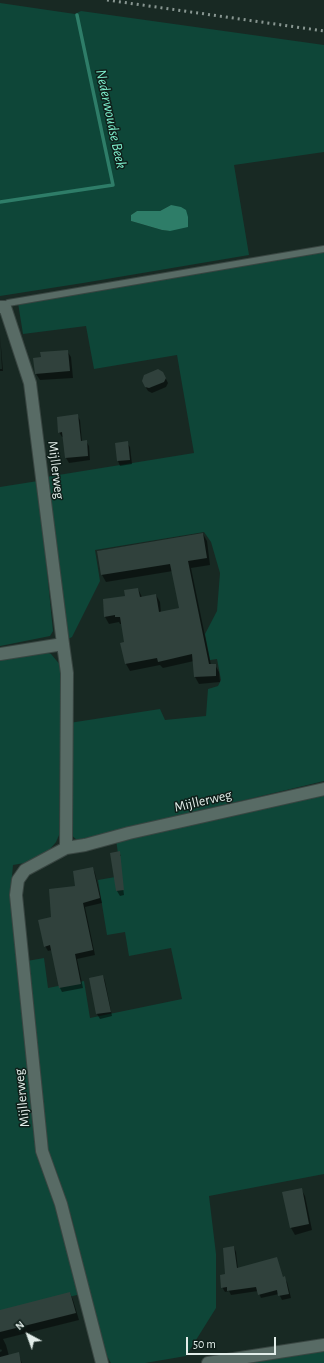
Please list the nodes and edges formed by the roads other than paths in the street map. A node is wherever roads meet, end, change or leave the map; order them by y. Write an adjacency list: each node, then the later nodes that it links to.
1 (324, 249): 2 (lane)
2 (2, 307): 3 (street, Mijllerweg)
3 (62, 644): 4 (street); 6 (street, Mijllerweg)
4 (0, 654)
5 (324, 789): 6 (street, Mijllerweg)
6 (66, 848): 8 (street, Mijllerweg)
7 (324, 1345): 9 (street)
8 (102, 1363)
9 (208, 1363)

